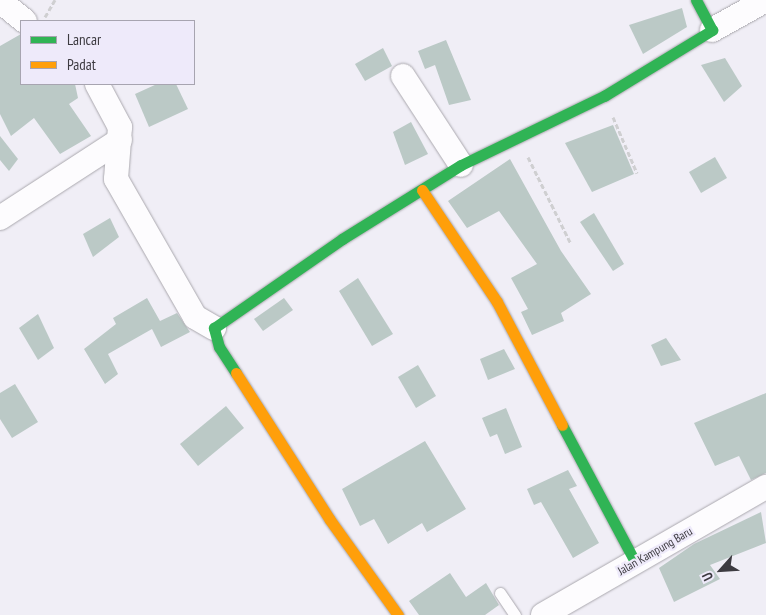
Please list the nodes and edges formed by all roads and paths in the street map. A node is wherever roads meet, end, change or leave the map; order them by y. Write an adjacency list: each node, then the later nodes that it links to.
1 (0, 0): 5 (street)
2 (56, 0): 6 (path)
3 (696, 0): 7 (street)
4 (766, 0): 7 (street)
5 (24, 20)
6 (42, 20)
7 (712, 30): 10 (street)
8 (403, 76): 13 (street)
9 (98, 85): 12 (street)
10 (604, 96): 11 (street); 14 (path)
11 (517, 136): 13 (street); 17 (path)
12 (120, 140): 16 (street); 18 (street)
13 (462, 165): 15 (street)
14 (637, 173)
15 (422, 190): 18 (street); 20 (street)
16 (0, 218)
17 (571, 244)
18 (214, 328): 22 (street)
19 (766, 487): 20 (street, Jalan Kampung Baru)
20 (635, 562): 24 (street, Jalan Kampung Baru)
21 (500, 593): 23 (lane)
22 (398, 615)
23 (515, 615)
24 (543, 615)

